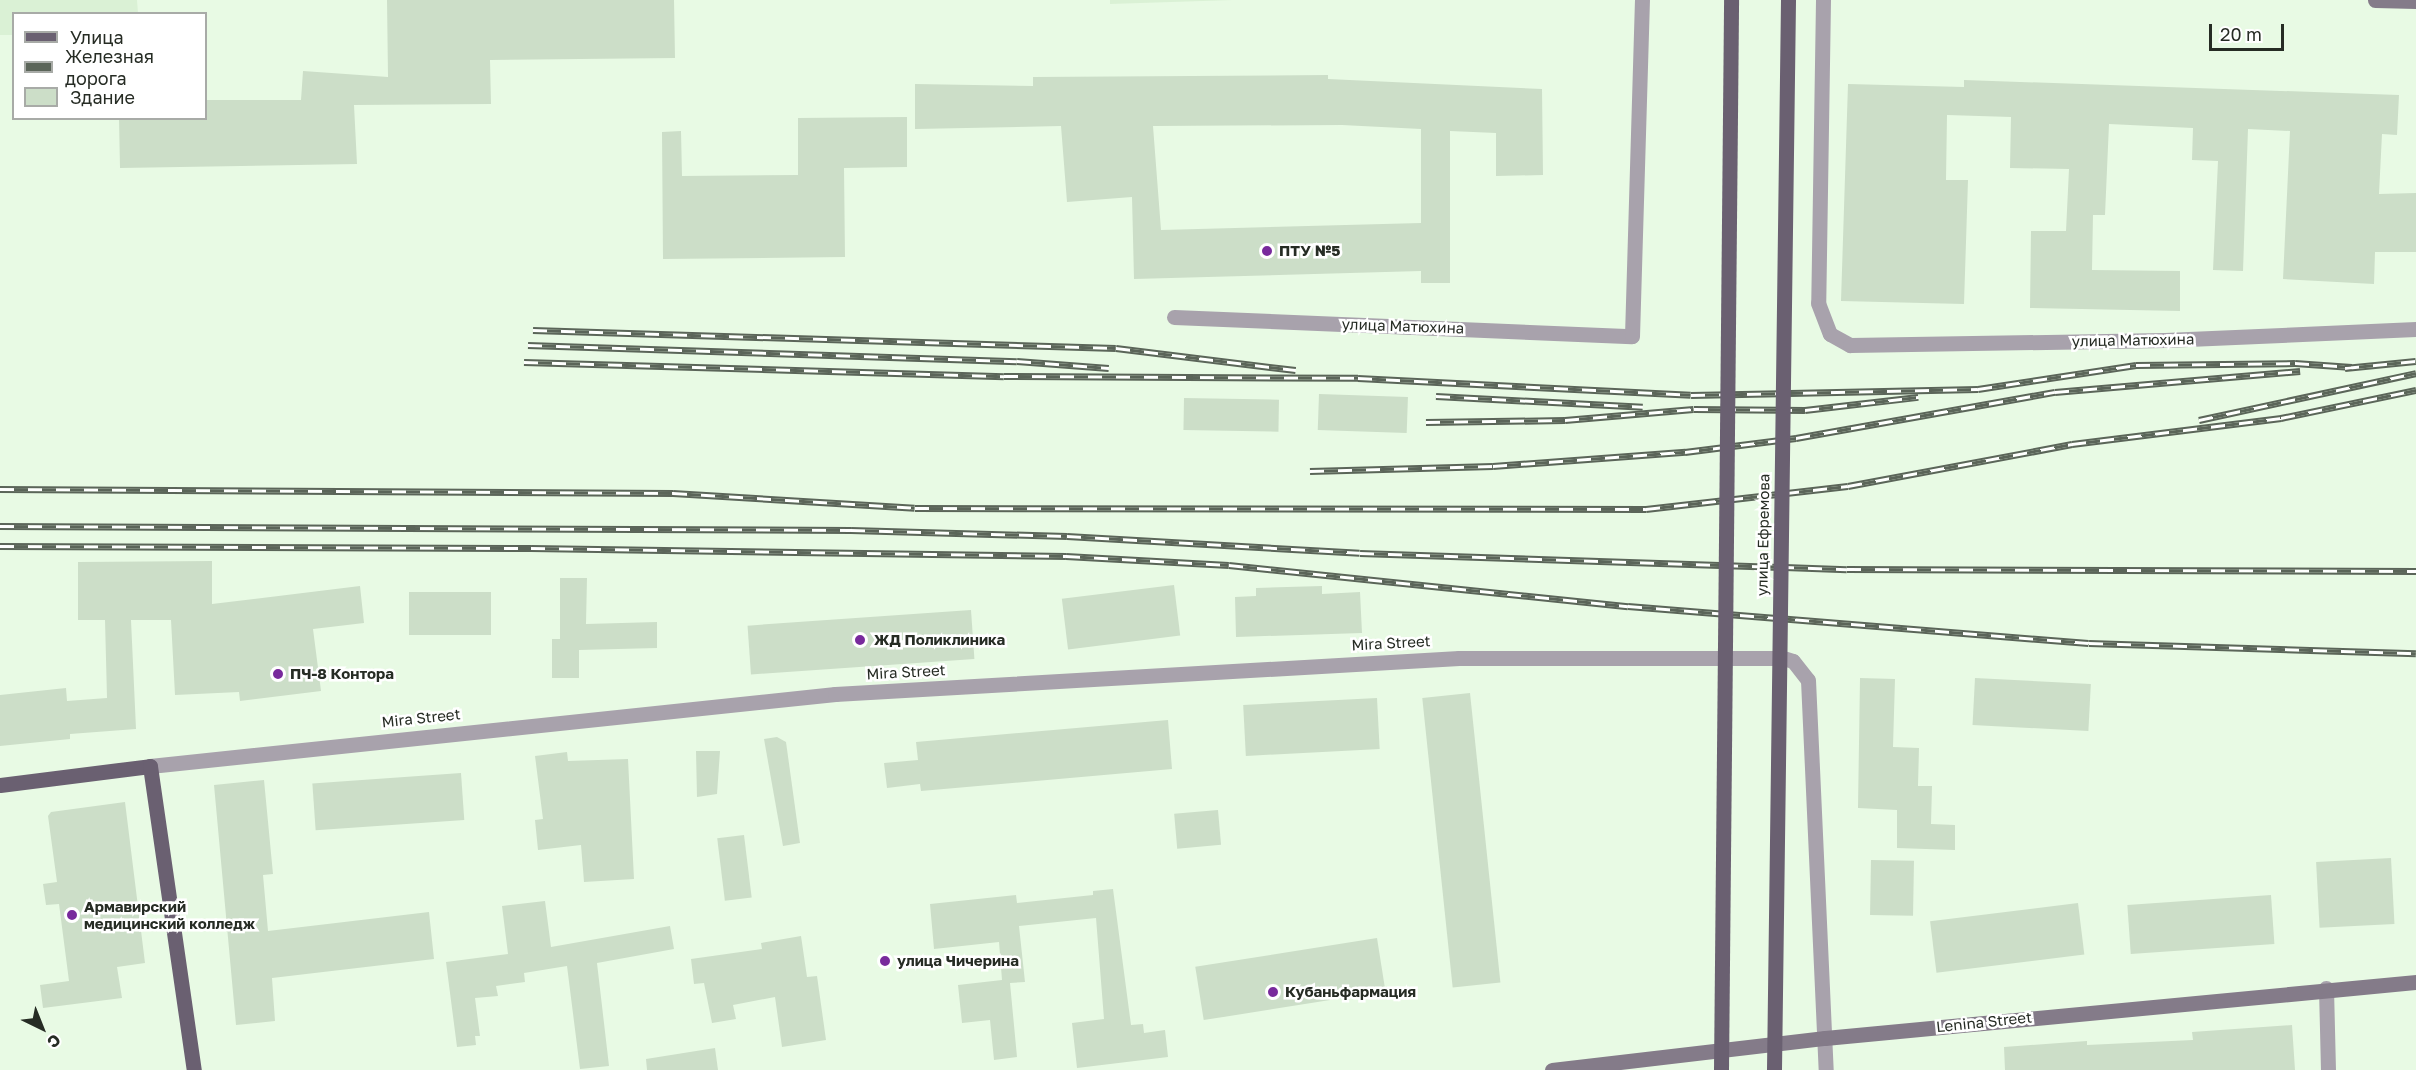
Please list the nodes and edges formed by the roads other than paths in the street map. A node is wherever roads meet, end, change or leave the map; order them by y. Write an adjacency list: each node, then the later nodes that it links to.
1 (1642, 0): 7 (street, улица Матюхина)
2 (1731, 0): 16 (main road, bridge)
3 (1788, 0): 17 (main road, улица Ефремова, bridge)
4 (1823, 0): 8 (street, улица Матюхина)
5 (2375, 0): 6 (street)
6 (2416, 1)
7 (1174, 317)
8 (2416, 329)
9 (150, 766): 10 (main road, Mira Street); 13 (street, Mira Street); 14 (main road)
10 (0, 785)
11 (2416, 982): 12 (street, Lenina Street)
12 (2326, 988): 13 (street, Lenina Street); 19 (street)
13 (1825, 1038): 15 (street, Lenina Street); 18 (street)
14 (194, 1070)
15 (1554, 1070)
16 (1721, 1070)
17 (1774, 1070)
18 (1826, 1070)
19 (2328, 1070)

